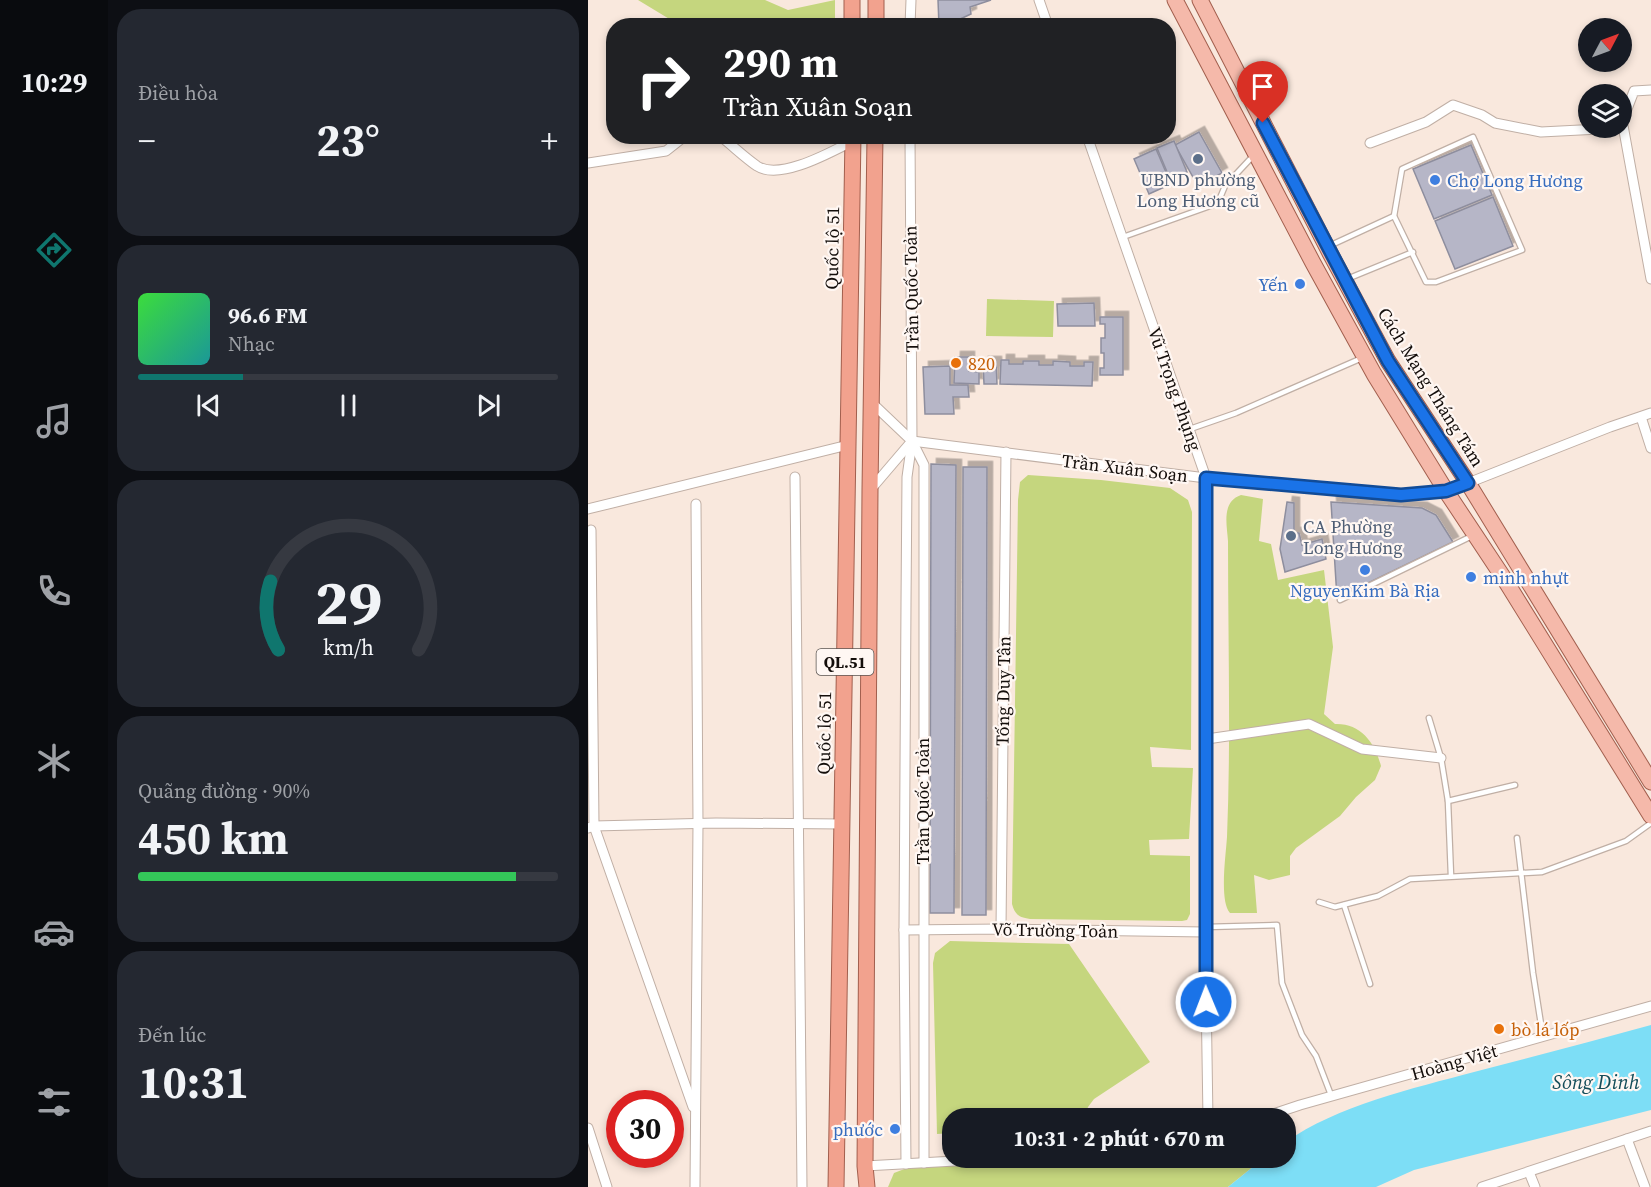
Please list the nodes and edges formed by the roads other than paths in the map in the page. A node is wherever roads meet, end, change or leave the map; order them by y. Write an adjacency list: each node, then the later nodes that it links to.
1 (852, 0): 7 (highway)
2 (876, 0): 8 (highway)
3 (910, 0): 9 (street)
4 (1039, 0): 10 (street)
5 (1175, 0): 23 (main road)
6 (1200, 0): 27 (main road, Cách Mạng Tháng Tám)
7 (852, 18)
8 (876, 18)
9 (910, 18)
10 (1045, 18)
11 (1651, 90): 12 (street)
12 (1632, 96)
13 (1578, 130): 15 (street)
14 (1625, 138): 29 (street)
15 (1370, 143)
16 (674, 144): 24 (street)
17 (730, 144): 18 (street)
18 (844, 144)
19 (853, 144): 36 (highway, Quốc lộ 51 / QL.51)
20 (875, 144): 32 (highway, QL.51)
21 (910, 144): 35 (street, Trần Quốc Toản)
22 (1091, 144): 26 (street, Vũ Trọng Phụng)
23 (1255, 152): 26 (lane); 31 (main road)
24 (588, 163)
25 (1394, 216): 27 (lane); 28 (lane); 28 (lane)
26 (1123, 237): 34 (street, Vũ Trọng Phụng)
27 (1326, 246): 30 (main road, Cách Mạng Tháng Tám)
28 (1413, 252): 30 (lane)
29 (1651, 279)
30 (1344, 280): 41 (main road, Cách Mạng Tháng Tám)
31 (1365, 357): 34 (lane); 43 (main road)
32 (872, 403): 35 (street); 42 (highway, QL.51)
33 (1646, 415): 37 (street); 41 (street)
34 (1189, 430): 40 (street, Vũ Trọng Phụng)
35 (912, 441): 38 (street, Trần Xuân Soạn); 42 (street); 49 (street, Trần Quốc Toản); 50 (street, Trần Quốc Toản)
36 (848, 445): 45 (street); 64 (highway, Quốc lộ 51 / QL.51)
37 (1651, 448)
38 (1006, 452): 40 (street, Trần Xuân Soạn); 71 (street, Tống Duy Tân)
39 (795, 477): 63 (street)
40 (1206, 478): 43 (street, Trần Xuân Soạn); 53 (street, Vũ Trọng Phụng)
41 (1468, 483): 43 (main road); 57 (main road, Cách Mạng Tháng Tám)
42 (870, 490): 88 (highway, QL.51)
43 (1446, 491): 47 (main road)
44 (696, 504): 62 (street)
45 (588, 509)
46 (591, 530): 51 (street)
47 (1476, 534): 48 (lane); 60 (main road)
48 (1340, 600)
49 (922, 603): 50 (street); 55 (street, Trần Quốc Toản)
50 (906, 604): 56 (street, Trần Quốc Toản)
51 (590, 620): 65 (street)
52 (1430, 718): 54 (lane)
53 (1207, 739): 54 (street); 74 (street, Vũ Trọng Phụng)
54 (1441, 758): 59 (lane)
55 (922, 771): 56 (street); 73 (street, Trần Quốc Toản)
56 (905, 772): 72 (street, Trần Quốc Toản)
57 (1651, 782)
58 (1515, 786): 59 (lane)
59 (1448, 801): 68 (lane)
60 (1651, 816)
61 (1651, 823): 67 (lane)
62 (698, 824): 63 (street); 65 (street); 81 (street)
63 (800, 824): 64 (street); 92 (street)
64 (843, 824): 93 (highway, Quốc lộ 51 / QL.51)
65 (591, 827): 81 (street)
66 (1517, 837): 67 (lane)
67 (1521, 873): 68 (lane); 77 (lane)
68 (1451, 876): 70 (lane)
69 (1319, 902): 70 (lane)
70 (1344, 905): 75 (lane)
71 (1000, 929): 73 (street, Võ Trường Toản); 74 (street, Võ Trường Toản)
72 (904, 930): 73 (street, Võ Trường Toản); 87 (street, Trần Quốc Toản)
73 (922, 930): 86 (street, Trần Quốc Toản)
74 (1205, 930): 78 (lane); 79 (street, Vũ Trọng Phụng)
75 (1370, 984)
76 (1651, 1006): 77 (street, Hoàng Việt)
77 (1544, 1038): 78 (street, Hoàng Việt)
78 (1332, 1098): 80 (street, Hoàng Việt)
79 (1208, 1108)
80 (1291, 1108)
81 (696, 1113): 91 (street)
82 (588, 1128): 90 (street)
83 (1651, 1131): 84 (street)
84 (1627, 1139): 89 (street); 97 (street)
85 (942, 1162): 86 (street)
86 (924, 1163): 87 (street)
87 (906, 1164): 88 (street)
88 (865, 1166): 94 (highway, QL.51)
89 (1529, 1172): 95 (street); 96 (street)
90 (607, 1187)
91 (695, 1187)
92 (802, 1187)
93 (836, 1187)
94 (867, 1187)
95 (1482, 1187)
96 (1535, 1187)
97 (1645, 1187)

